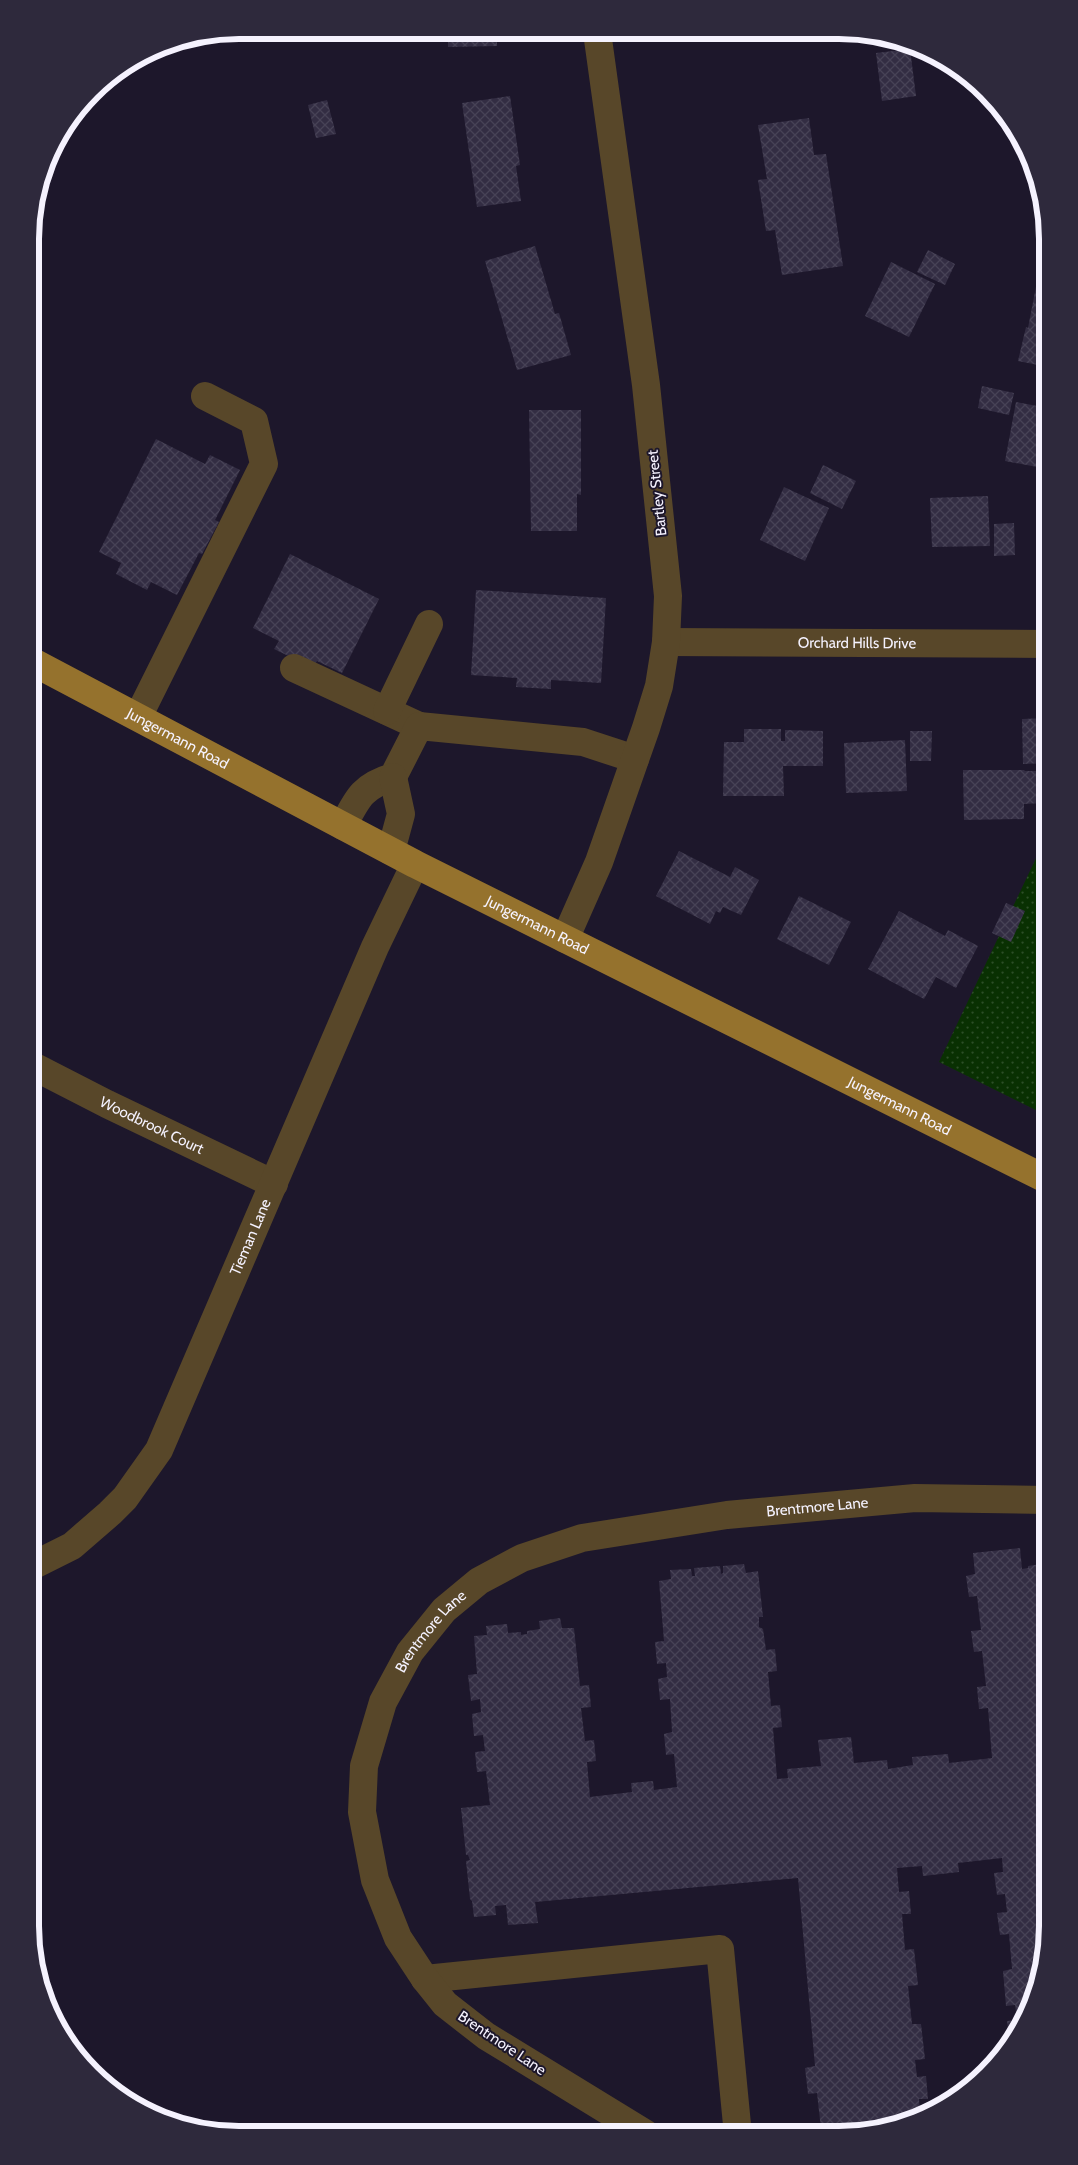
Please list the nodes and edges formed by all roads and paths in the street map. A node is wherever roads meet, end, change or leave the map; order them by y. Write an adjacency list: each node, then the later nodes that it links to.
1 (598, 39): 4 (street, Bartley Street)
2 (205, 396): 9 (street)
3 (429, 624): 8 (street)
4 (666, 642): 5 (street, Orchard Hills Drive); 11 (street, Bartley Street)
5 (1039, 644)
6 (39, 665): 9 (main road, Jungermann Road)
7 (294, 668): 8 (street)
8 (387, 711): 10 (street)
9 (138, 717): 13 (main road, Jungermann Road)
10 (419, 726): 11 (street); 12 (street)
11 (635, 759): 16 (street, Bartley Street)
12 (393, 777): 13 (street); 14 (street)
13 (343, 826): 14 (main road, Jungermann Road)
14 (391, 851): 15 (main road, Jungermann Road)
15 (415, 864): 16 (main road, Jungermann Road); 19 (street, Tieman Lane)
16 (565, 939): 18 (main road, Jungermann Road)
17 (39, 1069): 19 (street, Woodbrook Court)
18 (1039, 1176)
19 (274, 1184): 21 (street, Tieman Lane)
20 (1039, 1500): 22 (street, Brentmore Lane)
21 (39, 1562)
22 (425, 1979): 23 (street, Brentmore Lane); 24 (street)
23 (633, 2126)
24 (737, 2126)

